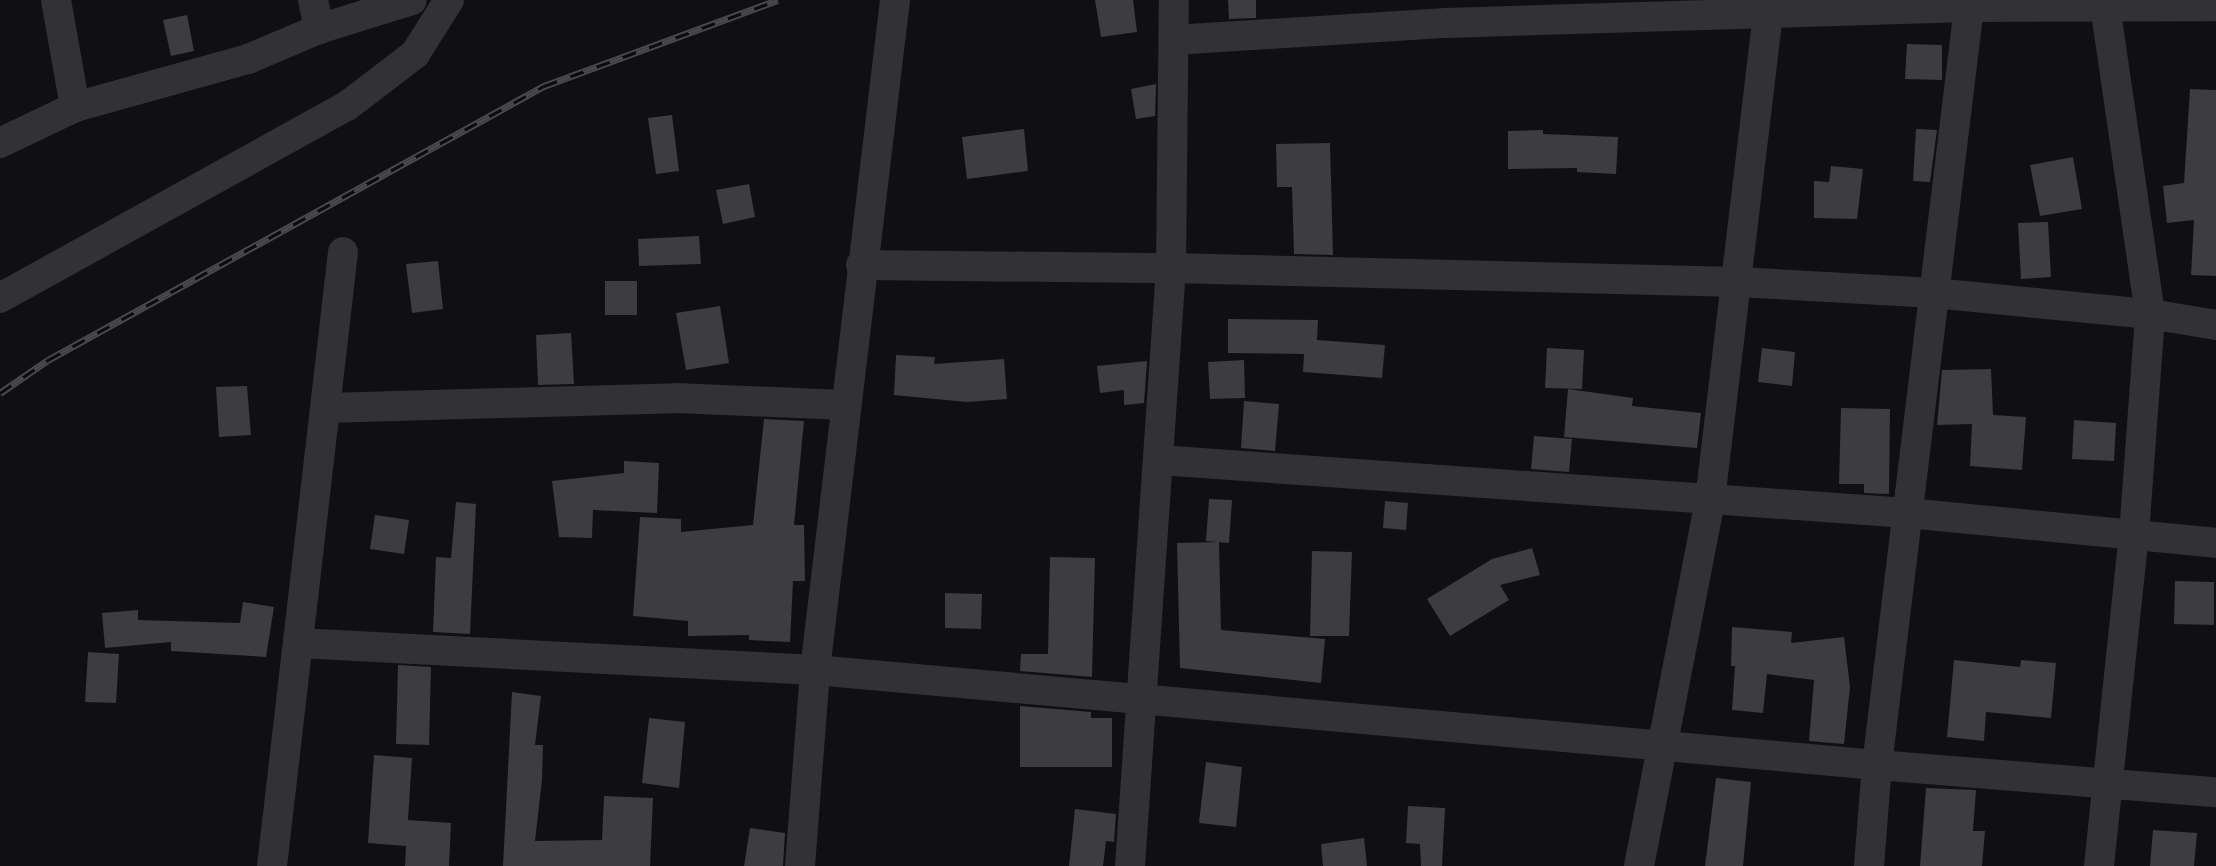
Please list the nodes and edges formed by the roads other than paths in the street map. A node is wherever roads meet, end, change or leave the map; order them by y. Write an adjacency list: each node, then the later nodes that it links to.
1 (56, 0): 14 (street)
2 (313, 0): 12 (street)
3 (412, 0): 12 (street)
4 (449, 0): 21 (street)
5 (895, 0): 17 (street)
6 (1174, 0): 13 (street)
7 (2170, 2): 8 (street); 9 (street)
8 (2105, 5): 10 (street); 22 (street)
9 (2216, 6)
10 (1969, 7): 11 (street); 20 (street)
11 (1768, 15): 13 (street); 19 (street)
12 (320, 29): 14 (street)
13 (1174, 40): 18 (street)
14 (75, 107): 15 (street)
15 (0, 143)
16 (343, 252): 25 (street)
17 (861, 265): 18 (street); 24 (street)
18 (1171, 268): 19 (street); 26 (street)
19 (1738, 282): 20 (street); 27 (street)
20 (1934, 293): 22 (street); 28 (street)
21 (0, 298)
22 (2150, 314): 23 (street); 29 (street)
23 (2216, 326)
24 (845, 405): 25 (street); 32 (street)
25 (326, 408): 31 (street)
26 (1159, 460): 27 (street); 33 (street)
27 (1710, 500): 28 (street); 34 (street)
28 (1907, 513): 29 (street); 35 (street)
29 (2134, 534): 30 (street); 36 (street)
30 (2216, 543)
31 (298, 644): 32 (street); 38 (street)
32 (815, 670): 33 (street); 39 (street)
33 (1144, 700): 34 (street); 40 (street)
34 (1662, 744): 35 (street); 41 (street)
35 (1877, 765): 36 (street); 42 (street)
36 (2107, 781): 37 (street); 43 (street)
37 (2216, 792)
38 (272, 866)
39 (800, 866)
40 (1130, 866)
41 (1639, 866)
42 (1869, 866)
43 (2099, 866)

